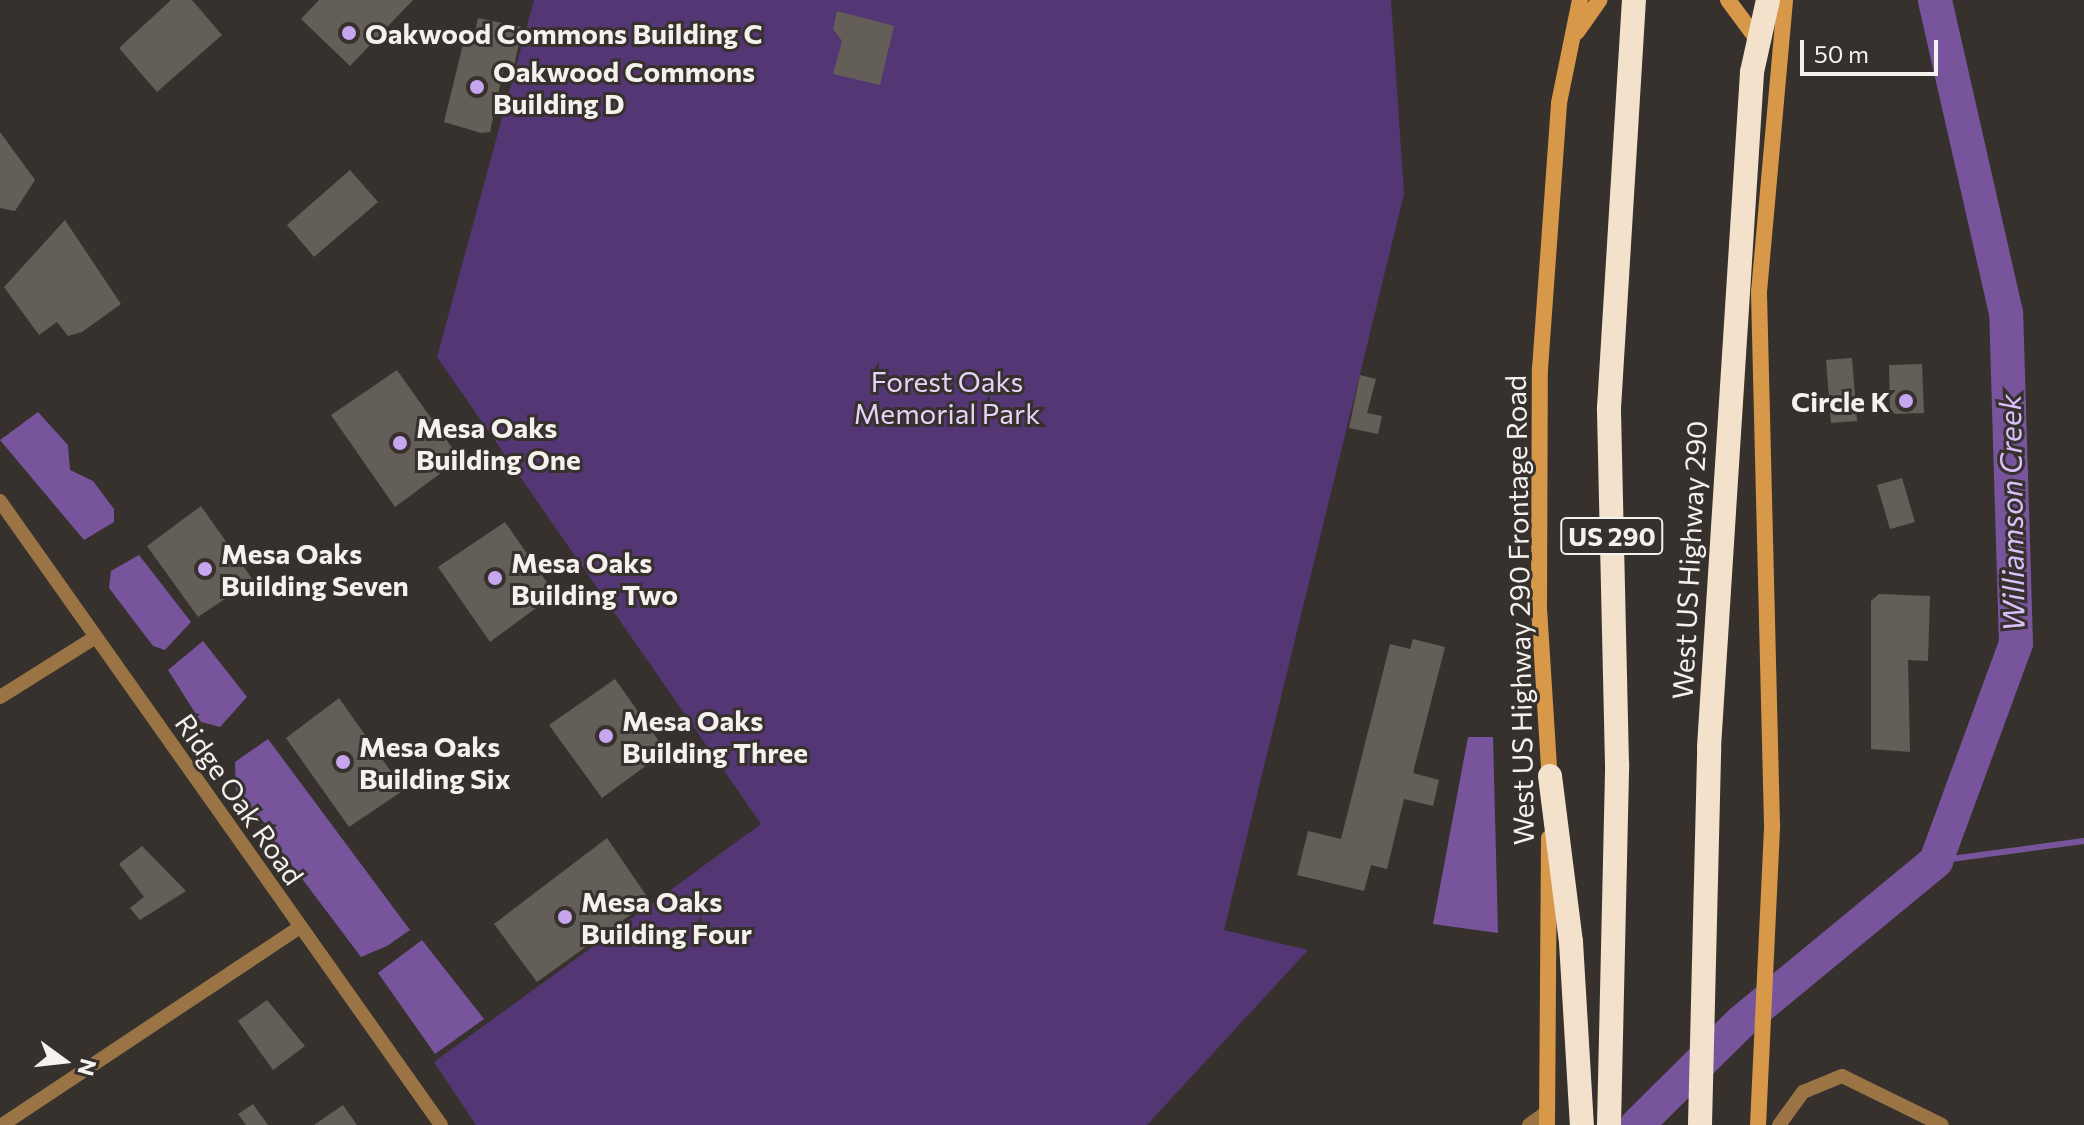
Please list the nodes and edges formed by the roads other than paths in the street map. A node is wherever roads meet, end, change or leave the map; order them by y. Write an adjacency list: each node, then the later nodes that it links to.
1 (1599, 0): 8 (main road)
2 (1634, 0): 21 (highway, US 290)
3 (1728, 0): 10 (main road)
4 (1768, 0): 22 (highway, West US Highway 290, bridge)
5 (1785, 0): 9 (main road)
6 (1795, 0): 9 (main road)
7 (1579, 2): 8 (main road, West US Highway 290 Frontage Road)
8 (1572, 40): 14 (main road, West US Highway 290 Frontage Road)
9 (1780, 40): 10 (main road)
10 (1774, 85): 23 (main road)
11 (0, 501): 12 (street, Ridge Oak Road)
12 (94, 638): 13 (street); 15 (street, Ridge Oak Road)
13 (0, 697)
14 (1550, 776): 16 (highway); 17 (main road, West US Highway 290 Frontage Road)
15 (299, 928): 18 (street); 19 (street, Ridge Oak Road)
16 (1582, 1116)
17 (1547, 1118): 20 (street)
18 (2, 1125)
19 (441, 1125)
20 (1529, 1125)
21 (1609, 1125)
22 (1700, 1125)
23 (1758, 1125)
24 (1779, 1125): 25 (street)
25 (1942, 1125)

